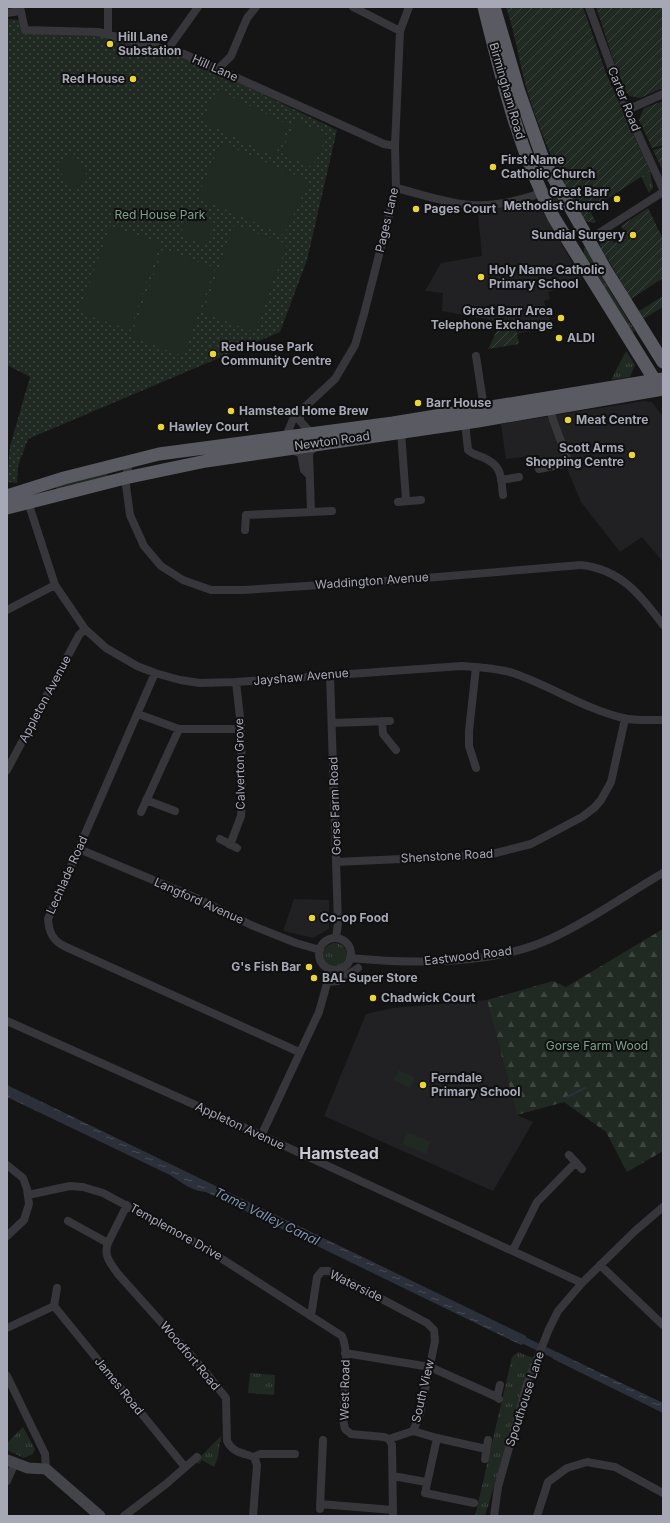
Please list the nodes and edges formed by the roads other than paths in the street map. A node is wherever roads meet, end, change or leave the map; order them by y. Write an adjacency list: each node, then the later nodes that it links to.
1 (108, 7): 12 (street)
2 (256, 7): 14 (street)
3 (409, 7): 11 (street, Pages Lane)
4 (484, 7): 22 (highway, Birmingham Road)
5 (494, 7): 17 (highway, Birmingham Road)
6 (589, 7): 16 (street, Carter Road)
7 (195, 8): 13 (street)
8 (20, 9): 10 (street); 12 (street, Hill Lane)
9 (352, 9): 11 (street)
10 (7, 13)
11 (400, 31): 18 (street, Pages Lane)
12 (108, 33): 13 (street, Hill Lane)
13 (168, 49): 14 (street, Hill Lane)
14 (218, 69): 18 (street, Hill Lane)
15 (663, 94): 16 (street)
16 (628, 110): 20 (street, Carter Road)
17 (533, 133): 22 (highway); 23 (highway, Birmingham Road)
18 (395, 146): 19 (street, Pages Lane)
19 (396, 188): 22 (street); 31 (street, Pages Lane)
20 (663, 189)
21 (663, 192): 23 (street)
22 (541, 193): 24 (highway, Birmingham Road)
23 (588, 240): 24 (highway); 25 (highway, Birmingham Road)
24 (573, 249): 28 (highway, Birmingham Road)
25 (631, 314): 27 (highway, Birmingham Road); 28 (highway, Birmingham Road)
26 (476, 356): 29 (street)
27 (663, 362)
28 (661, 385): 29 (highway, Newton Road); 30 (highway, Newton Road)
29 (484, 408): 34 (highway, Newton Road)
30 (550, 408): 32 (highway, Newton Road); 37 (street)
31 (300, 412): 34 (street); 35 (street, Pages Lane)
32 (465, 422): 33 (highway, Newton Road); 42 (street)
33 (401, 432): 34 (highway, Newton Road); 45 (street)
34 (314, 438): 35 (highway, Newton Road); 39 (street)
35 (286, 442): 36 (highway, Newton Road); 39 (street); 41 (highway, Newton Road)
36 (136, 460): 38 (highway, Newton Road); 41 (street)
37 (539, 469)
38 (96, 470): 41 (street); 43 (highway, Newton Road)
39 (309, 475): 48 (street)
40 (519, 477): 42 (street)
41 (125, 478): 46 (highway, Newton Road); 53 (street, Waddington Avenue)
42 (501, 480): 44 (street)
43 (9, 494)
44 (503, 495)
45 (421, 500)
46 (28, 502): 47 (highway, Newton Road); 51 (street, Jayshaw Avenue)
47 (7, 508)
48 (311, 511): 49 (street); 50 (street)
49 (332, 511)
50 (246, 530)
51 (55, 585): 52 (street); 54 (street, Jayshaw Avenue)
52 (7, 610)
53 (663, 625)
54 (85, 629): 56 (street, Jayshaw Avenue); 67 (street, Appleton Avenue)
55 (476, 667): 57 (street, Jayshaw Avenue); 60 (street, Jayshaw Avenue); 66 (street)
56 (155, 673): 58 (street, Jayshaw Avenue); 59 (street, Lechlade Road)
57 (330, 674): 58 (street, Jayshaw Avenue); 62 (street, Gorse Farm Road)
58 (236, 682): 64 (street, Calverton Grove)
59 (138, 714): 63 (street); 72 (street, Lechlade Road)
60 (625, 718): 61 (street, Jayshaw Avenue); 73 (street, Shenstone Road)
61 (663, 720)
62 (332, 723): 65 (street); 73 (street, Gorse Farm Road)
63 (179, 729): 64 (street); 68 (street)
64 (241, 729): 71 (street, Calverton Grove)
65 (396, 750)
66 (476, 768)
67 (7, 770)
68 (146, 800): 69 (street); 70 (street)
69 (175, 811)
70 (141, 812)
71 (220, 839)
72 (79, 849): 76 (street, Langford Avenue); 82 (street, Lechlade Road)
73 (336, 862): 75 (street, Gorse Farm Road)
74 (663, 873): 77 (street, Eastwood Road)
75 (336, 938): 76 (street); 77 (street)
76 (320, 950): 79 (street)
77 (350, 958): 79 (street)
78 (358, 968): 80 (street)
79 (331, 970): 80 (street)
80 (328, 982): 82 (street)
81 (7, 1021): 83 (street, Appleton Avenue)
82 (299, 1052): 83 (street)
83 (261, 1136): 94 (street, Appleton Avenue)
84 (569, 1155): 85 (street)
85 (576, 1162): 87 (street); 94 (street)
86 (7, 1165): 88 (street)
87 (582, 1169)
88 (28, 1195): 89 (street, Templemore Drive); 92 (street)
89 (127, 1206): 93 (street); 99 (street, Templemore Drive)
90 (663, 1207): 95 (street, Spouthouse Lane)
91 (68, 1221): 93 (street)
92 (8, 1233)
93 (108, 1243): 115 (street, Woodfort Road)
94 (513, 1250): 96 (street, Appleton Avenue)
95 (600, 1265): 96 (street, Spouthouse Lane); 101 (street)
96 (582, 1283): 129 (street, Spouthouse Lane)
97 (57, 1288): 98 (street)
98 (54, 1306): 102 (street); 118 (street, James Road)
99 (311, 1316): 100 (street, Waterside); 103 (street, West Road)
100 (431, 1326): 104 (street, South View)
101 (663, 1326)
102 (7, 1328)
103 (345, 1353): 104 (street); 109 (street, West Road)
104 (430, 1367): 106 (street); 107 (street, South View)
105 (7, 1376): 119 (street)
106 (500, 1385)
107 (413, 1430): 108 (street); 109 (street, South View)
108 (437, 1438): 112 (street); 122 (street)
109 (389, 1439): 120 (street)
110 (323, 1440): 125 (street)
111 (488, 1440): 112 (street)
112 (486, 1449): 116 (street)
113 (295, 1454): 115 (street)
114 (197, 1456): 118 (street)
115 (254, 1456): 128 (street)
116 (485, 1459)
117 (11, 1461): 119 (main road); 121 (street)
118 (185, 1467): 127 (street)
119 (46, 1469): 126 (main road)
120 (393, 1476): 122 (street); 125 (street)
121 (7, 1481)
122 (426, 1482): 124 (street)
123 (663, 1493): 130 (street)
124 (474, 1503)
125 (393, 1513)
126 (100, 1516)
127 (124, 1516)
128 (253, 1516)
129 (494, 1516)
130 (537, 1516)

